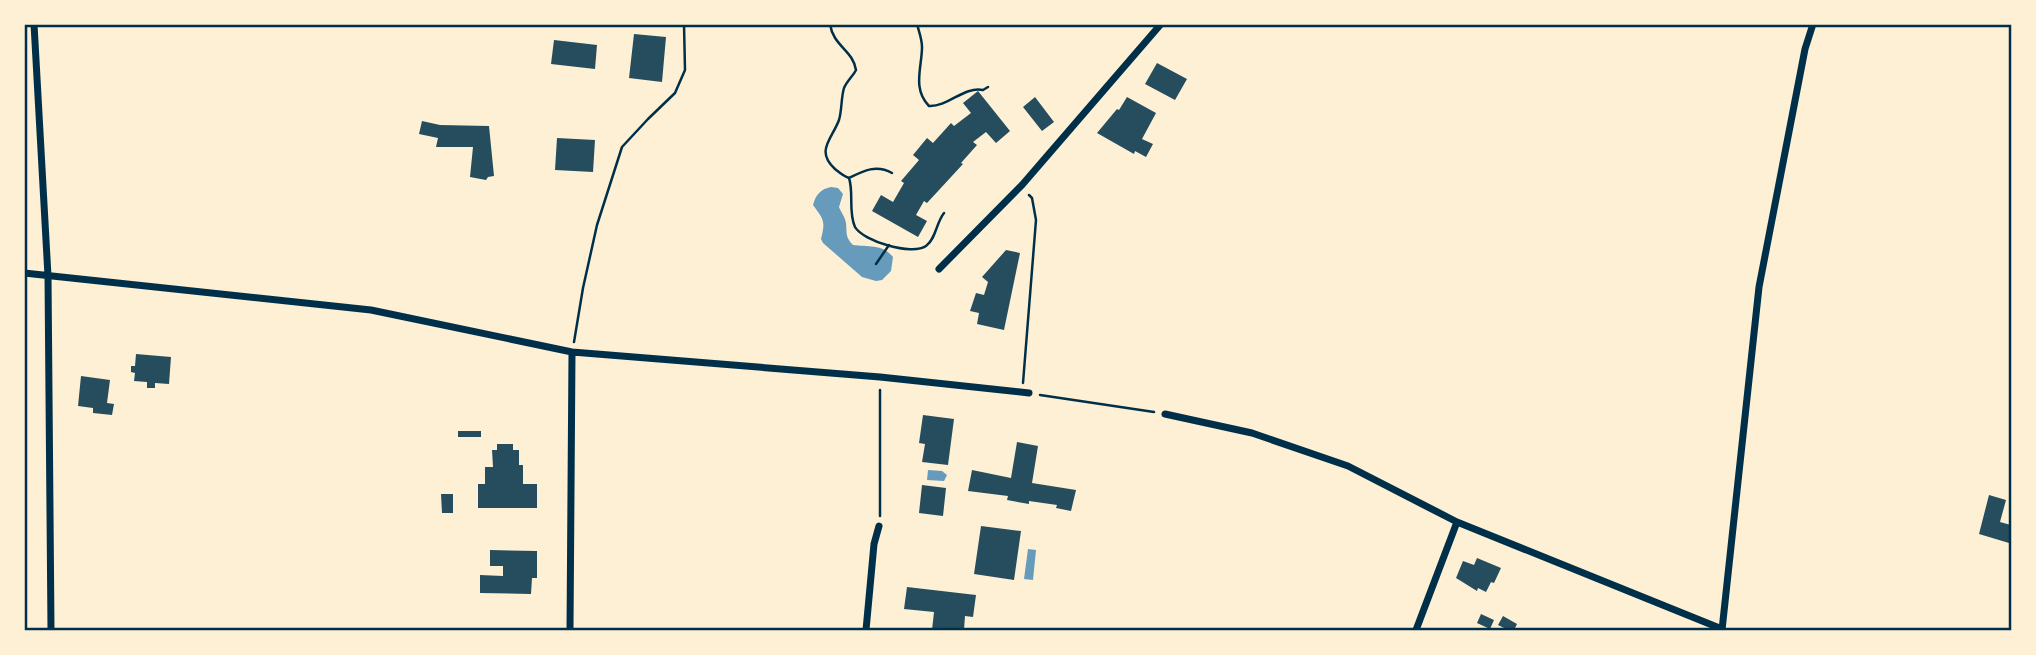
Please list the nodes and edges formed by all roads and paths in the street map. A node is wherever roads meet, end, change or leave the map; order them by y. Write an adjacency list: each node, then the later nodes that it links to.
1 (34, 24): 16 (street)
2 (684, 24): 17 (path)
3 (830, 24): 9 (path)
4 (917, 24): 7 (path)
5 (1161, 24): 10 (street)
6 (1813, 24): 23 (street)
7 (988, 87)
8 (892, 173): 9 (path)
9 (849, 178): 12 (path)
10 (1021, 185): 14 (street); 19 (path)
11 (944, 213): 12 (path)
12 (888, 246): 13 (path)
13 (876, 264)
14 (939, 270)
15 (24, 273): 16 (street)
16 (48, 276): 17 (street); 24 (street)
17 (572, 352): 18 (street); 25 (street)
18 (880, 377): 19 (street); 22 (path)
19 (1026, 393): 20 (path)
20 (1165, 414): 21 (street)
21 (1457, 522): 23 (street); 27 (street)
22 (880, 526): 26 (street)
23 (1722, 630)
24 (51, 631)
25 (570, 631)
26 (866, 631)
27 (1416, 631)

